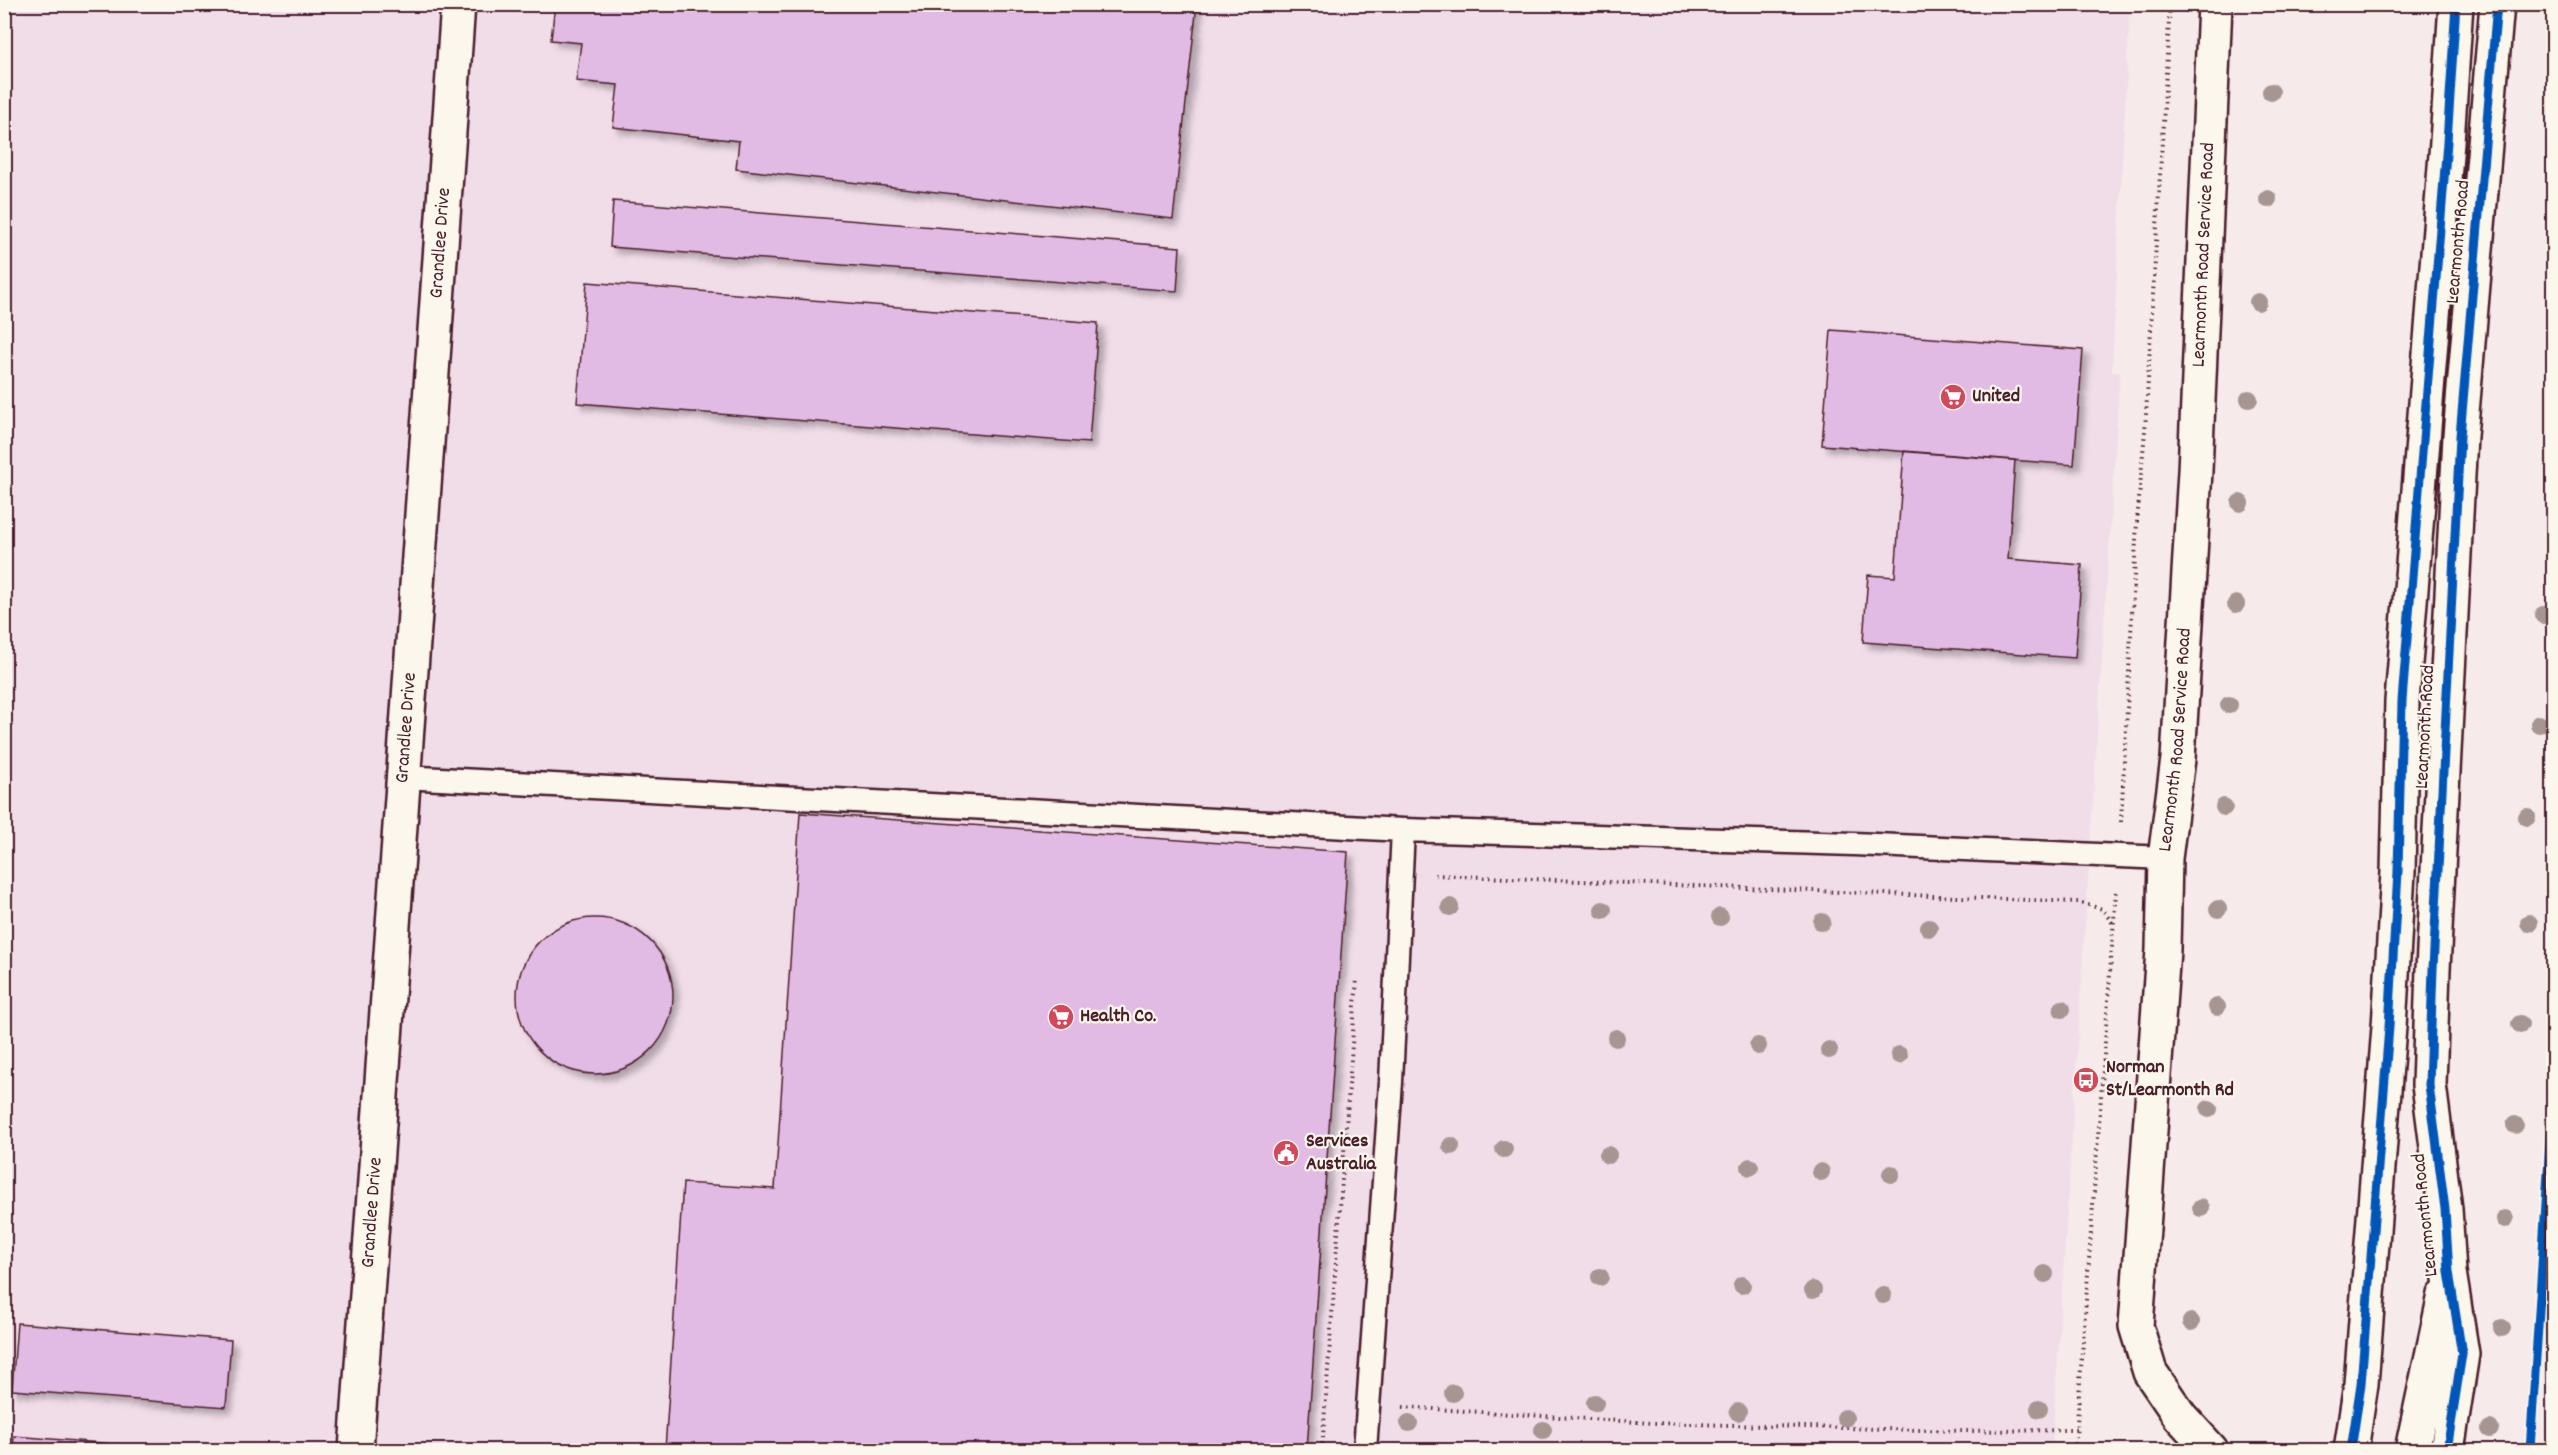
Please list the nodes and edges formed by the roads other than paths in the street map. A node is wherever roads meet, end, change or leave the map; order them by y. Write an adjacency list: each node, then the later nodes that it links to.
1 (458, 4): 5 (main road, Grandlee Drive)
2 (2215, 4): 7 (main road, Learmonth Road Service Road)
3 (2456, 4): 12 (main road, Learmonth Road)
4 (2497, 4): 8 (main road, Learmonth Road)
5 (402, 777): 6 (lane); 9 (main road, Grandlee Drive)
6 (1403, 830): 7 (lane); 10 (lane)
7 (2165, 858): 11 (main road, Learmonth Road Service Road)
8 (2449, 1272): 13 (main road, Learmonth Road); 14 (main road, Learmonth Road)
9 (356, 1450)
10 (1365, 1450)
11 (2211, 1450)
12 (2351, 1450)
13 (2412, 1450)
14 (2446, 1450)

